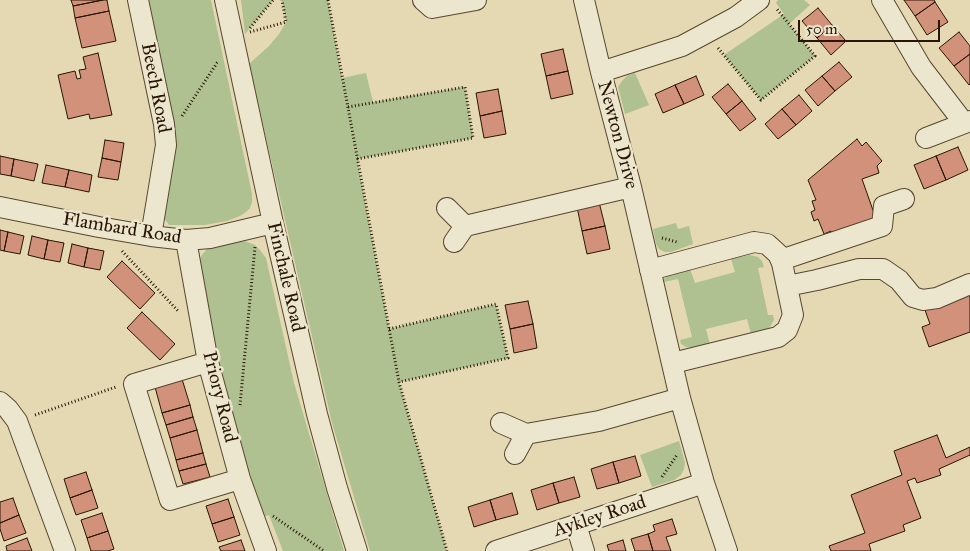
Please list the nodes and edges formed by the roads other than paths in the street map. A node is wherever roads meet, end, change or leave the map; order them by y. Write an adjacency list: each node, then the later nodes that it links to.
1 (138, 0): 16 (street, Beech Road)
2 (225, 0): 15 (street, Finchale Road)
3 (476, 0): 7 (street)
4 (584, 0): 8 (street, Newton Drive)
5 (882, 0): 9 (street)
6 (766, 3): 8 (street)
7 (427, 11)
8 (601, 72): 11 (street, Newton Drive)
9 (967, 122): 10 (street)
10 (926, 138)
11 (631, 187): 14 (street); 19 (street, Newton Drive)
12 (904, 199): 18 (street)
13 (0, 207): 16 (street, Flambard Road)
14 (447, 208)
15 (273, 223): 17 (street, Flambard Road); 34 (street, Finchale Road)
16 (150, 236): 17 (street, Flambard Road)
17 (186, 240): 22 (street, Priory Road)
18 (781, 260): 19 (street); 21 (street)
19 (650, 270): 23 (street, Newton Drive)
20 (970, 284): 21 (street)
21 (787, 286): 23 (street)
22 (208, 362): 29 (street, Priory Road); 29 (street)
23 (673, 364): 24 (street, Newton Drive)
24 (680, 398): 27 (street); 30 (street, Newton Drive)
25 (0, 402): 32 (street)
26 (501, 423): 27 (street)
27 (526, 434): 28 (street)
28 (515, 454)
29 (240, 479): 33 (street, Priory Road)
30 (704, 483): 31 (street, Aykley Road); 37 (street, Newton Drive)
31 (576, 525): 35 (street, Aykley Road); 36 (street)
32 (65, 551)
33 (266, 551)
34 (357, 551)
35 (496, 551)
36 (584, 551)
37 (727, 551)

